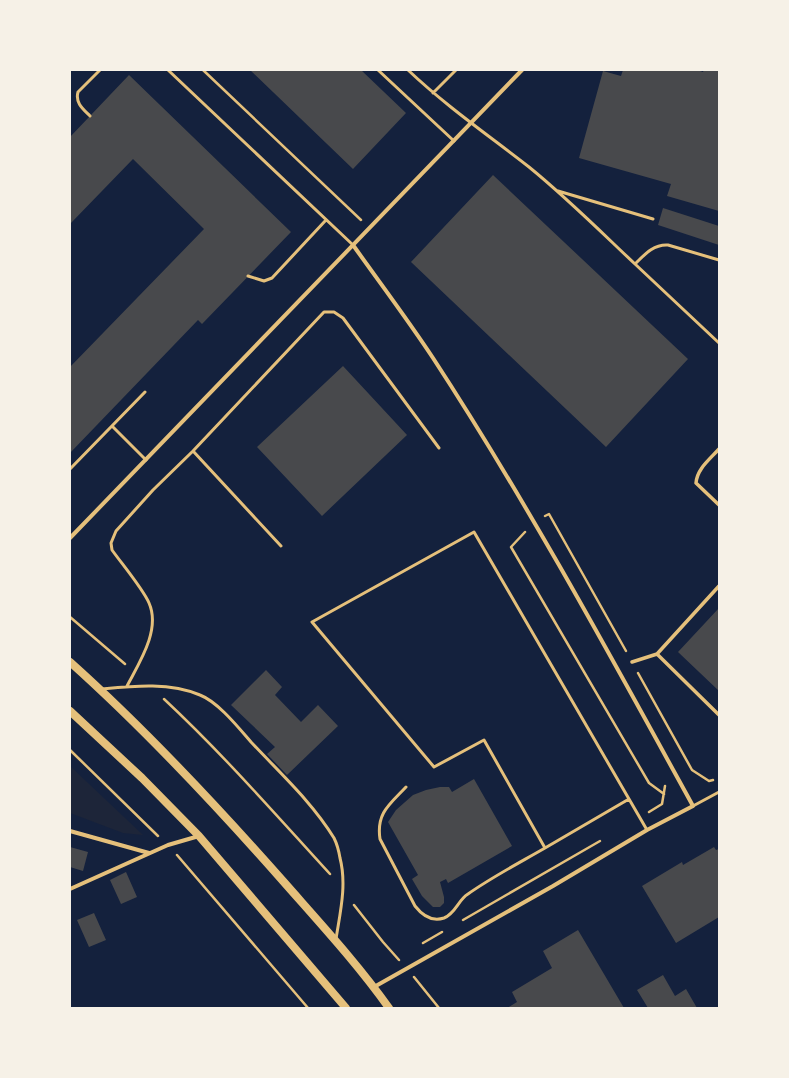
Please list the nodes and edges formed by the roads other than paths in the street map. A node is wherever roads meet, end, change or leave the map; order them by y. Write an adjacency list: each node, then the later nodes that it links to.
1 (100, 70): 8 (lane)
2 (168, 70): 13 (lane)
3 (378, 70): 10 (lane)
4 (408, 70): 7 (lane)
5 (456, 70): 7 (lane)
6 (522, 70): 9 (street)
7 (433, 93): 9 (lane)
8 (90, 116)
9 (470, 124): 10 (street); 11 (lane)
10 (454, 141): 14 (street)
11 (556, 191): 12 (lane); 16 (lane)
12 (653, 219)
13 (326, 220): 14 (lane); 17 (lane)
14 (353, 245): 24 (street); 40 (street)
15 (719, 260): 16 (lane)
16 (635, 264): 18 (lane)
17 (248, 276)
18 (719, 343)
19 (146, 392): 20 (lane)
20 (112, 426): 24 (lane); 25 (lane)
21 (439, 448): 23 (lane)
22 (719, 449): 26 (street)
23 (193, 451): 28 (lane); 33 (lane)
24 (146, 460): 27 (street)
25 (70, 469)
26 (719, 505)
27 (70, 538)
28 (281, 546)
29 (719, 586): 30 (street)
30 (657, 654): 32 (street); 36 (street)
31 (70, 662): 34 (main road)
32 (632, 662)
33 (127, 686): 34 (lane); 47 (lane)
34 (100, 690): 47 (main road)
35 (70, 711): 43 (main road)
36 (719, 715)
37 (406, 787): 44 (lane)
38 (719, 792): 40 (lane)
39 (629, 799): 41 (lane); 44 (lane); 44 (lane)
40 (693, 806): 41 (street)
41 (647, 830): 48 (street)
42 (70, 831): 45 (street)
43 (199, 836): 45 (street); 49 (main road)
44 (545, 848)
45 (149, 854): 46 (street)
46 (70, 889)
47 (336, 941): 48 (main road)
48 (374, 987): 50 (main road)
49 (346, 1008)
50 (389, 1008)

